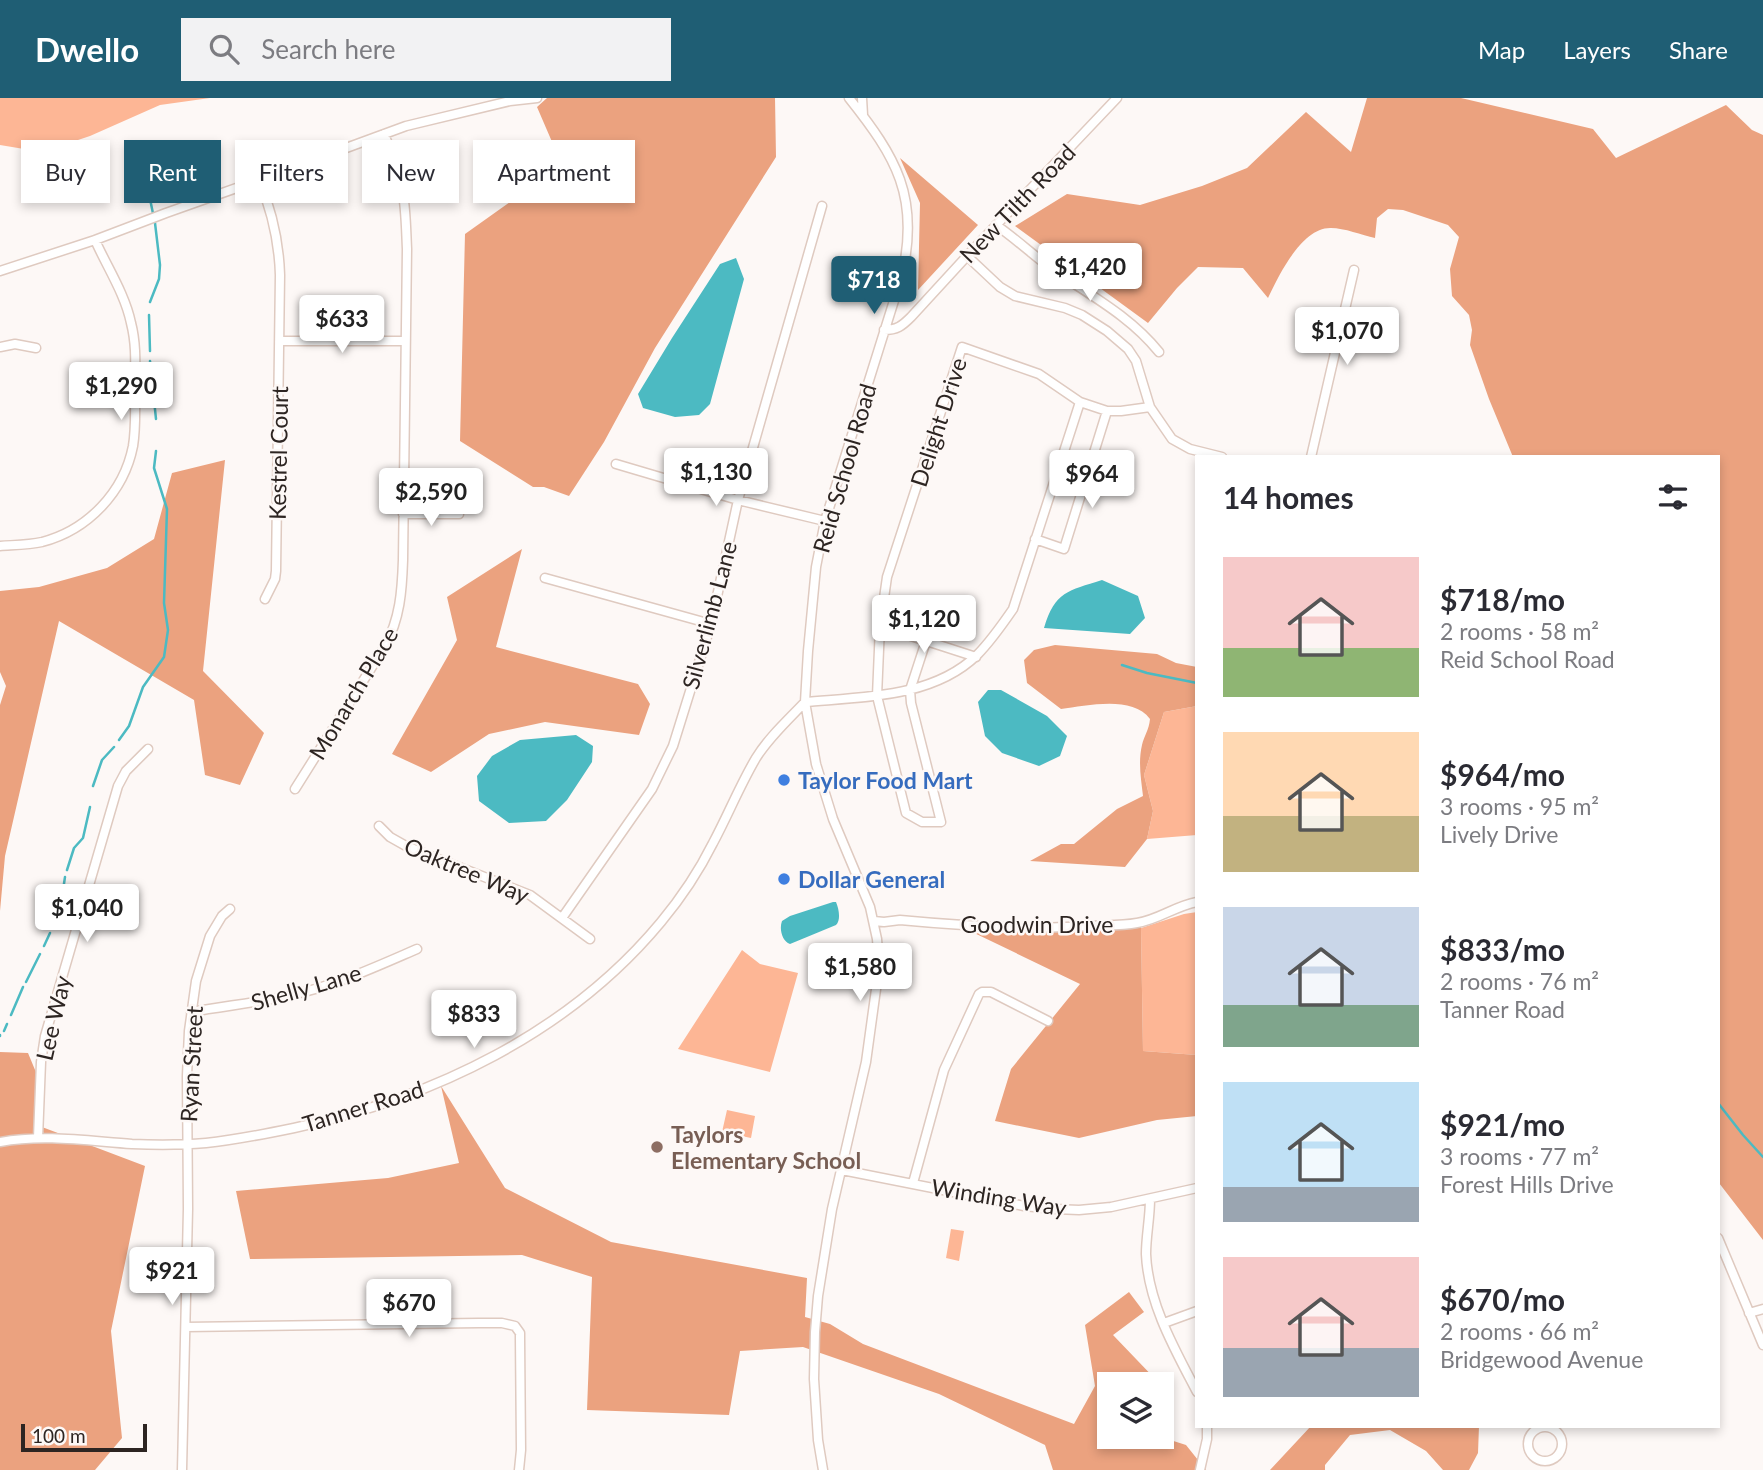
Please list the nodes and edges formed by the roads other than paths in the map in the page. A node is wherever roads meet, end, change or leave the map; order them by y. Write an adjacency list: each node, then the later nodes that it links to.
1 (537, 98): 5 (street)
2 (849, 98): 6 (street, Reid School Road)
3 (862, 98): 6 (street)
4 (1117, 98): 12 (street, New Tilth Road)
5 (510, 99): 7 (street)
6 (863, 115): 17 (street, Reid School Road)
7 (384, 134): 8 (street); 19 (street, Monarch Place)
8 (348, 147)
9 (235, 189): 13 (street)
10 (267, 203): 18 (street, Kestrel Court)
11 (822, 206): 29 (street, Silverlimb Lane)
12 (996, 225): 14 (street, New Tilth Road); 22 (street)
13 (95, 240): 16 (street); 34 (street)
14 (967, 256): 17 (street, New Tilth Road); 24 (street)
15 (1354, 270): 27 (street)
16 (0, 271)
17 (884, 330): 32 (street, Reid School Road)
18 (279, 341): 19 (street); 36 (street, Kestrel Court)
19 (405, 341): 30 (street, Monarch Place)
20 (0, 347): 21 (street)
21 (36, 348)
22 (1159, 352)
23 (1080, 402): 25 (street, Delight Drive); 33 (street); 38 (street, Delight Drive)
24 (1150, 407): 25 (street, Delight Drive); 26 (street)
25 (1107, 411): 33 (street)
26 (1214, 455)
27 (1311, 455)
28 (616, 464): 29 (street)
29 (738, 500): 32 (street); 37 (street, Silverlimb Lane)
30 (403, 514): 31 (street); 45 (street, Monarch Place)
31 (458, 514)
32 (825, 521): 43 (street, Reid School Road)
33 (1035, 540): 40 (street)
34 (0, 546)
35 (545, 578): 37 (street)
36 (265, 599)
37 (711, 624): 49 (street, Silverlimb Lane)
38 (880, 626): 39 (street); 42 (street, Delight Drive)
39 (926, 641): 40 (street); 41 (street)
40 (976, 657): 41 (street)
41 (910, 690): 42 (street); 42 (street, Delight Drive)
42 (877, 696): 43 (street)
43 (805, 702): 50 (street, Reid School Road); 57 (street, Tanner Road)
44 (148, 749): 55 (street, Lee Way)
45 (295, 789)
46 (380, 826): 49 (street, Oaktree Way)
47 (1195, 903): 50 (street, Goodwin Drive)
48 (230, 909): 53 (street, Ryan Street)
49 (562, 918): 51 (street, Oaktree Way)
50 (874, 921): 58 (street, Reid School Road)
51 (590, 939)
52 (416, 949): 53 (street, Shelly Lane)
53 (191, 1012): 57 (street, Ryan Street)
54 (1048, 1021): 59 (street)
55 (38, 1138): 56 (street, Tanner Road); 57 (street, Tanner Road)
56 (0, 1142)
57 (188, 1143): 67 (street, Ryan Street)
58 (842, 1170): 59 (street, Winding Way); 75 (street, Reid School Road)
59 (914, 1183): 61 (street, Winding Way)
60 (1195, 1188): 61 (street, Winding Way)
61 (1150, 1199): 66 (street)
62 (1720, 1243): 65 (street)
63 (1763, 1309): 65 (street)
64 (1195, 1312): 66 (street)
65 (1749, 1313): 68 (street)
66 (1164, 1323): 69 (street)
67 (186, 1327): 73 (street, Ryan Street); 74 (street)
68 (1763, 1345)
69 (1195, 1388)
70 (1207, 1428): 76 (street)
71 (1538, 1428): 72 (street)
72 (1559, 1429)
73 (182, 1470)
74 (519, 1470)
75 (823, 1470)
76 (1200, 1470)

